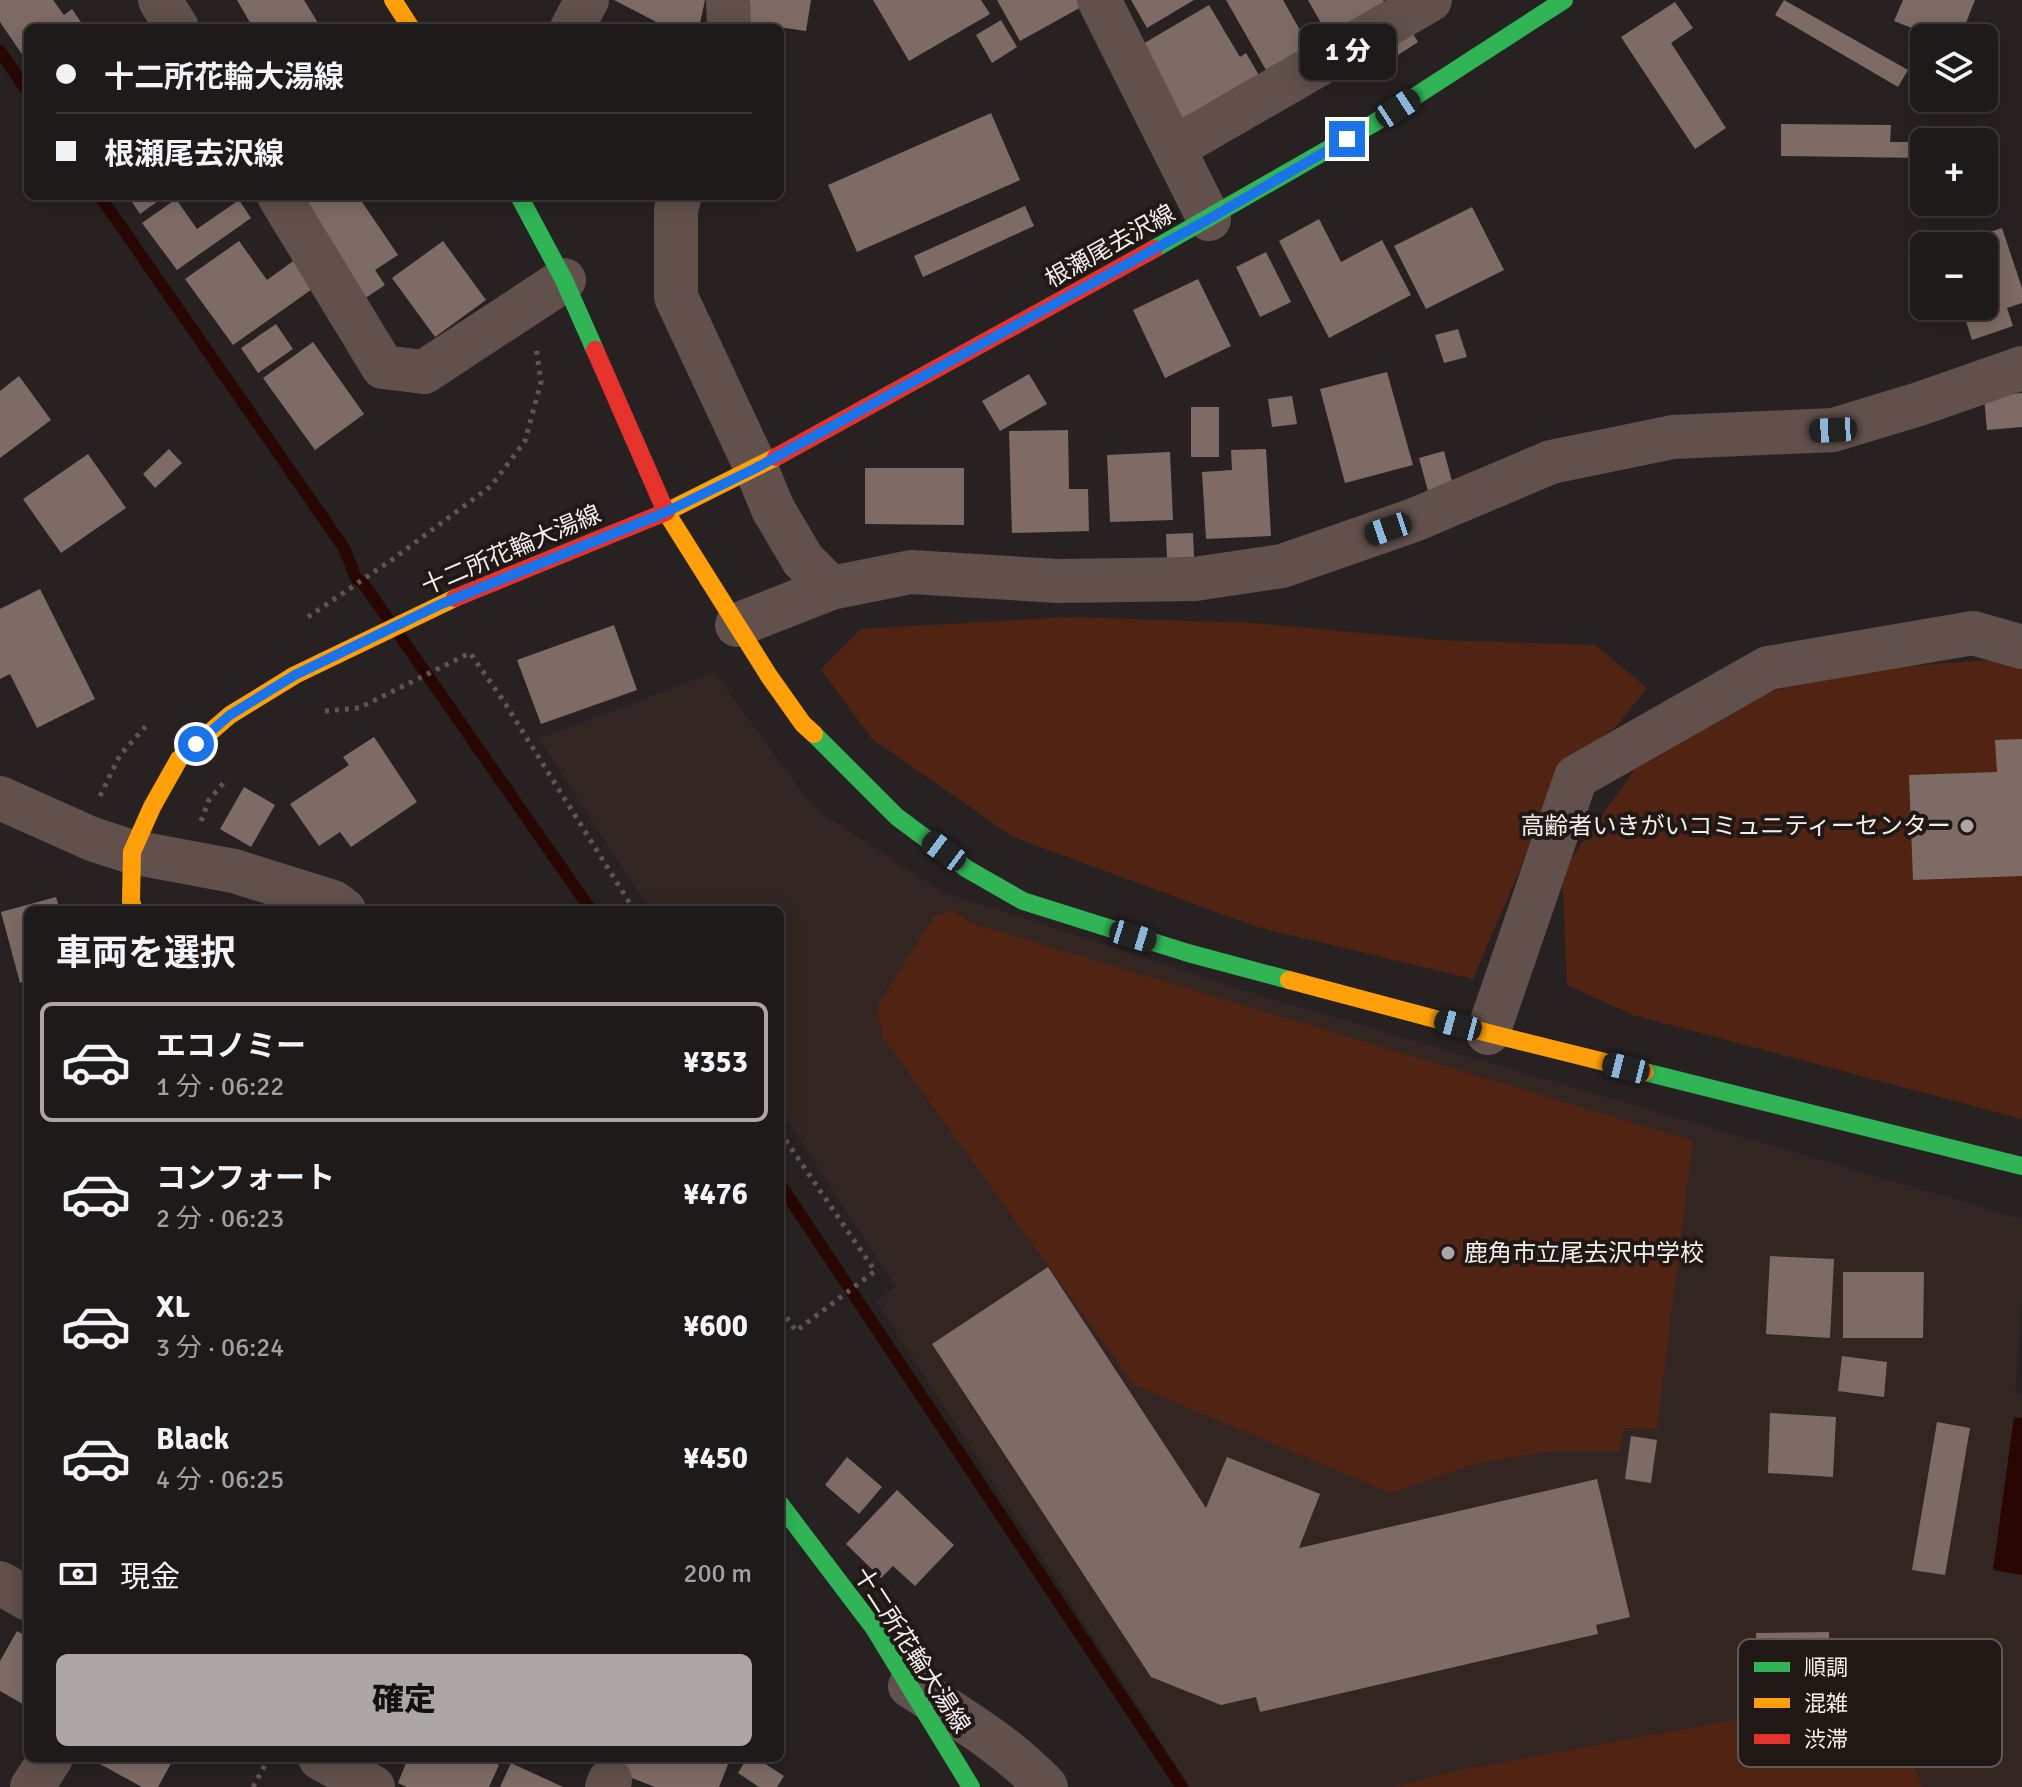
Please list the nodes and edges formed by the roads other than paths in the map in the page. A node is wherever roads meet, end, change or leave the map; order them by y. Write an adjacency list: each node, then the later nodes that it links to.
1 (160, 0): 8 (street)
2 (393, 0): 9 (main road)
3 (587, 0): 10 (street)
4 (728, 0): 11 (street)
5 (1099, 0): 12 (street)
6 (1430, 0): 12 (street)
7 (1564, 0): 16 (main road, 根瀬尾去沢線)
8 (175, 24)
9 (408, 24)
10 (574, 24)
11 (729, 24)
12 (1174, 148): 16 (street)
13 (281, 200): 17 (street)
14 (520, 200): 17 (main road)
15 (679, 200): 19 (street)
16 (1209, 219): 19 (main road, 根瀬尾去沢線)
17 (547, 291): 20 (main road)
18 (2022, 368): 21 (street)
19 (756, 468): 20 (main road, 根瀬尾去沢線); 21 (street)
20 (666, 512): 22 (main road); 25 (main road, 十二所花輪大湯線)
21 (831, 588): 22 (street)
22 (737, 625): 28 (main road)
23 (2022, 647): 28 (street)
24 (0, 798): 25 (street)
25 (132, 852): 26 (main road, 十二所花輪大湯線); 27 (street)
26 (133, 906)
27 (338, 906)
28 (1488, 1033): 29 (main road)
29 (2022, 1166)
30 (784, 1509): 33 (main road, 十二所花輪大湯線)
31 (0, 1583): 32 (street)
32 (24, 1597)
33 (910, 1686): 38 (main road, 十二所花輪大湯線); 39 (street)
34 (48, 1762): 36 (street)
35 (327, 1762): 37 (street)
36 (32, 1787)
37 (373, 1787)
38 (971, 1787)
39 (1046, 1787)

